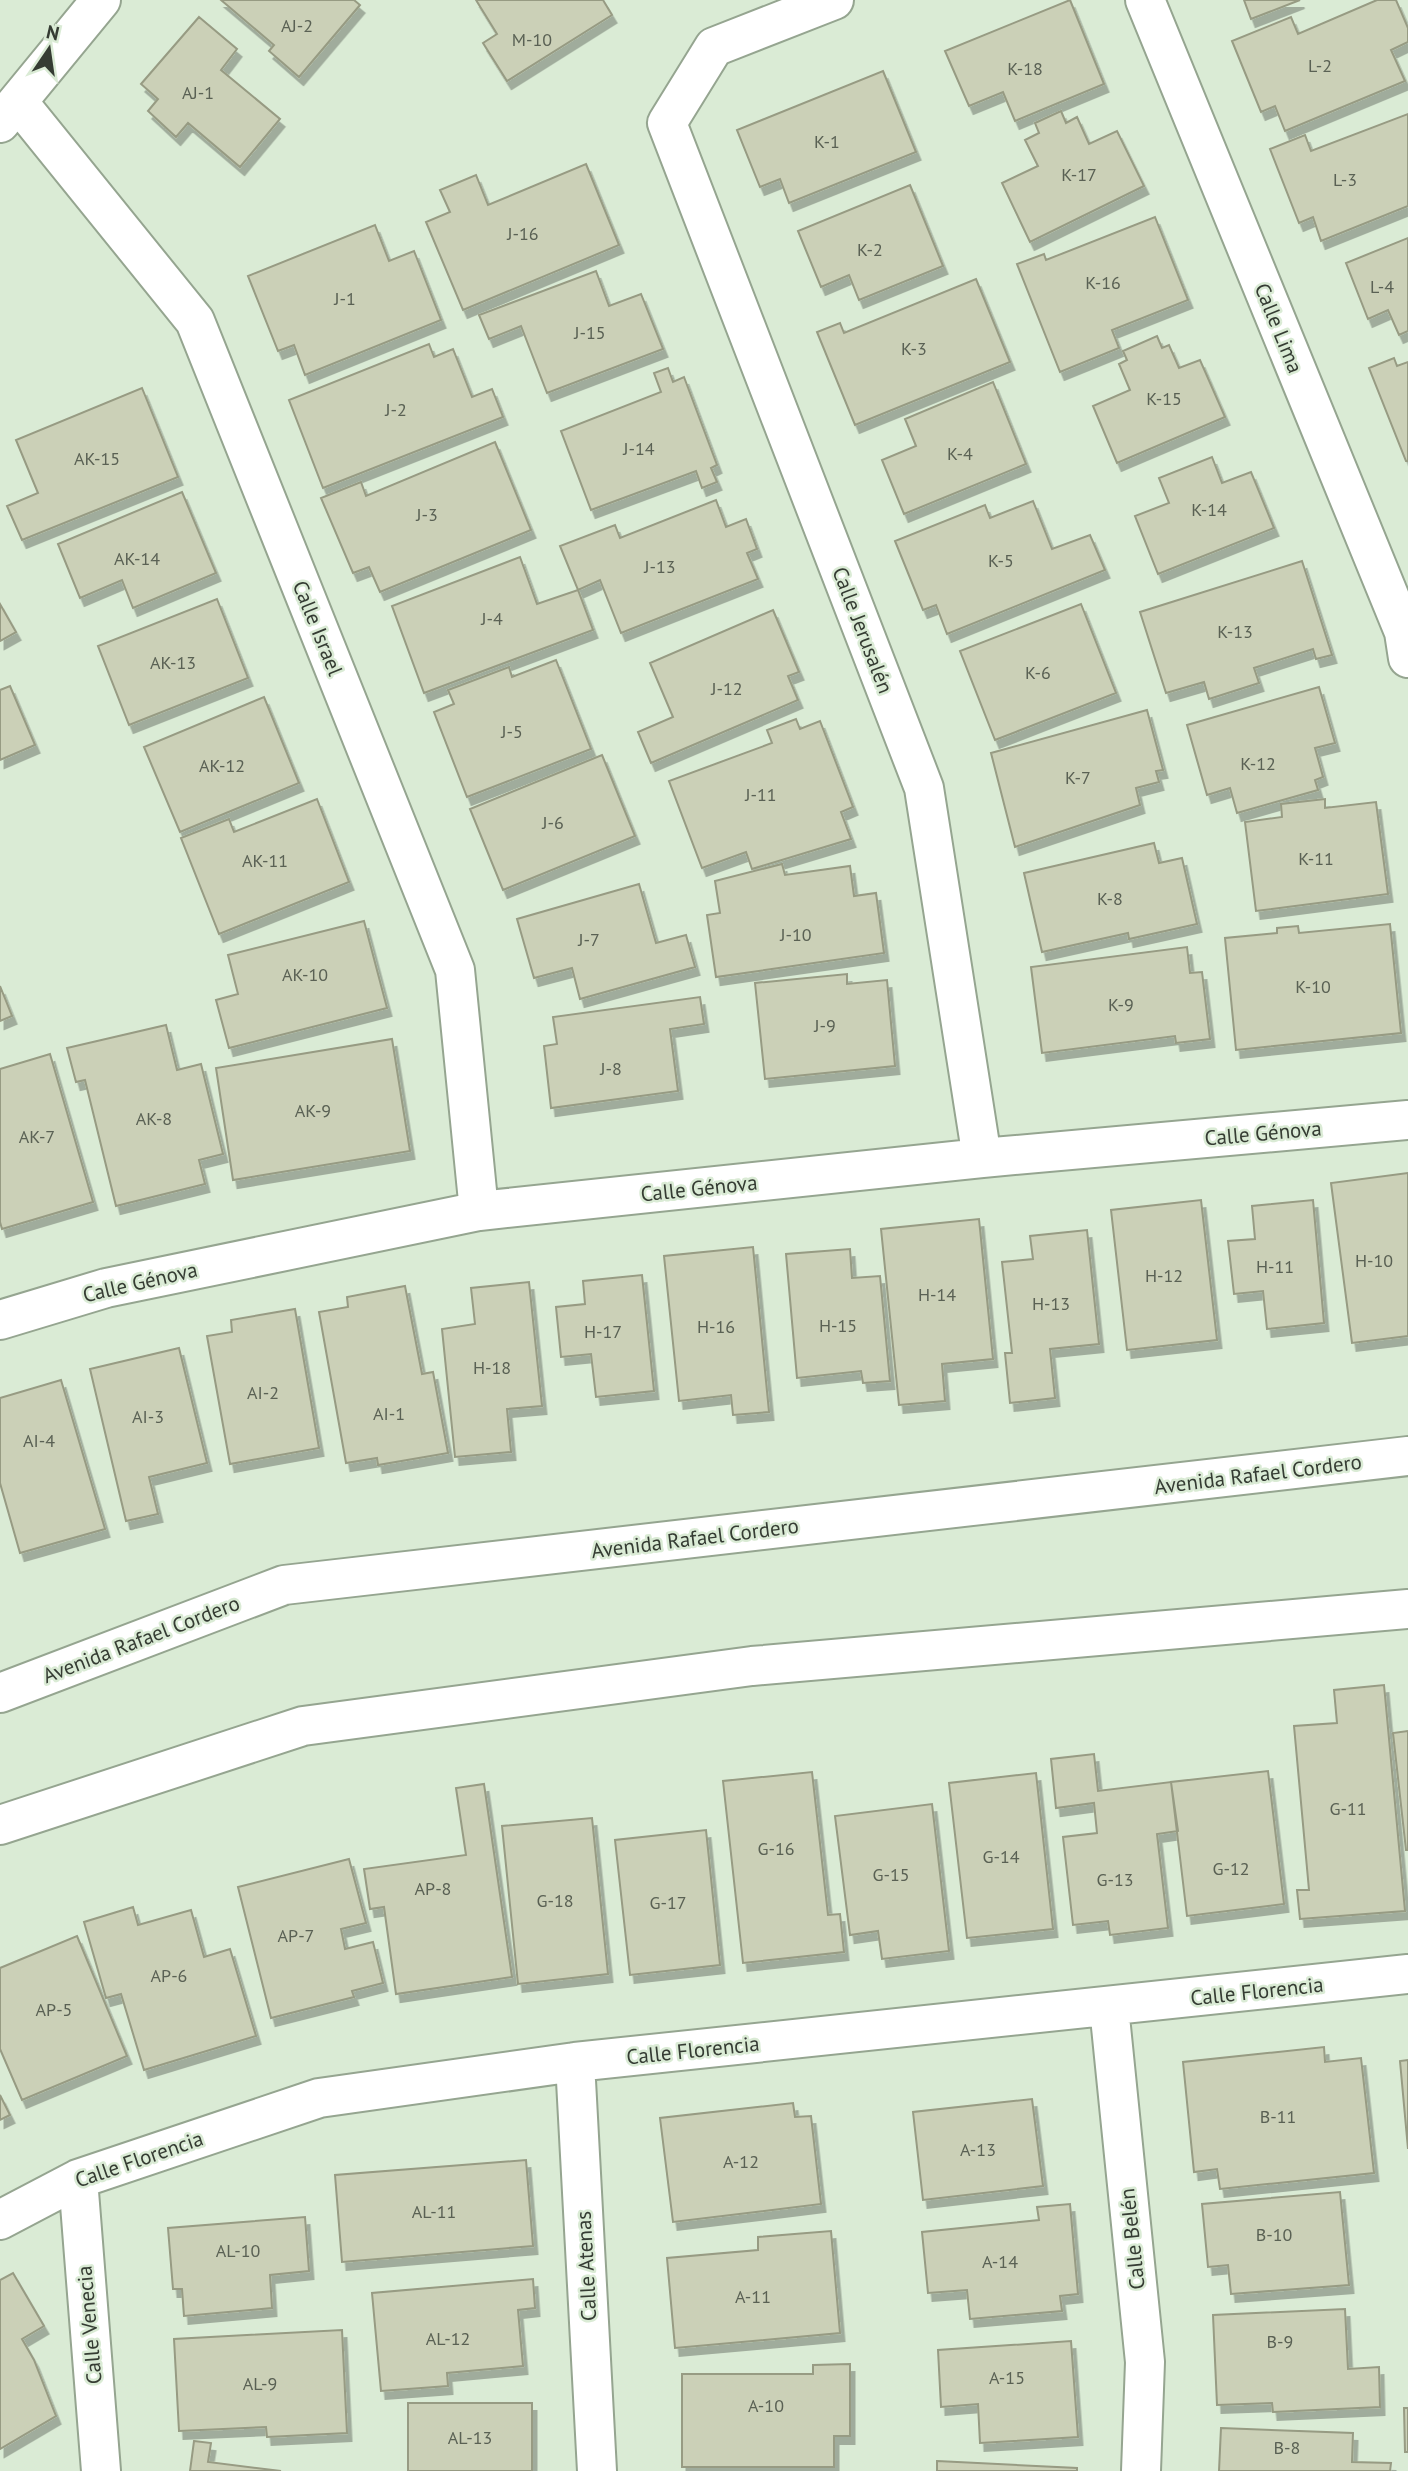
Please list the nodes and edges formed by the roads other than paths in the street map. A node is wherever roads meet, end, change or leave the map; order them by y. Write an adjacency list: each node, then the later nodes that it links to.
1 (101, 0): 4 (street)
2 (834, 0): 7 (street, Calle Jerusalén)
3 (1145, 0): 5 (street, Calle Lima)
4 (9, 113): 8 (street, Calle Israel)
5 (1408, 658)
6 (1408, 1120): 7 (street, Calle Génova)
7 (982, 1158): 8 (street, Calle Génova)
8 (480, 1211): 9 (street, Calle Génova)
9 (0, 1320)
10 (1408, 1456): 12 (street, Avenida Rafael Cordero)
11 (1408, 1609): 13 (street)
12 (0, 1693)
13 (0, 1825)
14 (1408, 1974): 15 (street, Calle Florencia)
15 (1109, 2007): 16 (street, Calle Florencia); 21 (street, Calle Belén)
16 (575, 2062): 17 (street, Calle Florencia); 20 (street, Calle Atenas)
17 (78, 2179): 18 (street, Calle Florencia); 19 (street, Calle Venecia)
18 (0, 2220)
19 (101, 2471)
20 (597, 2471)
21 (1141, 2471)

